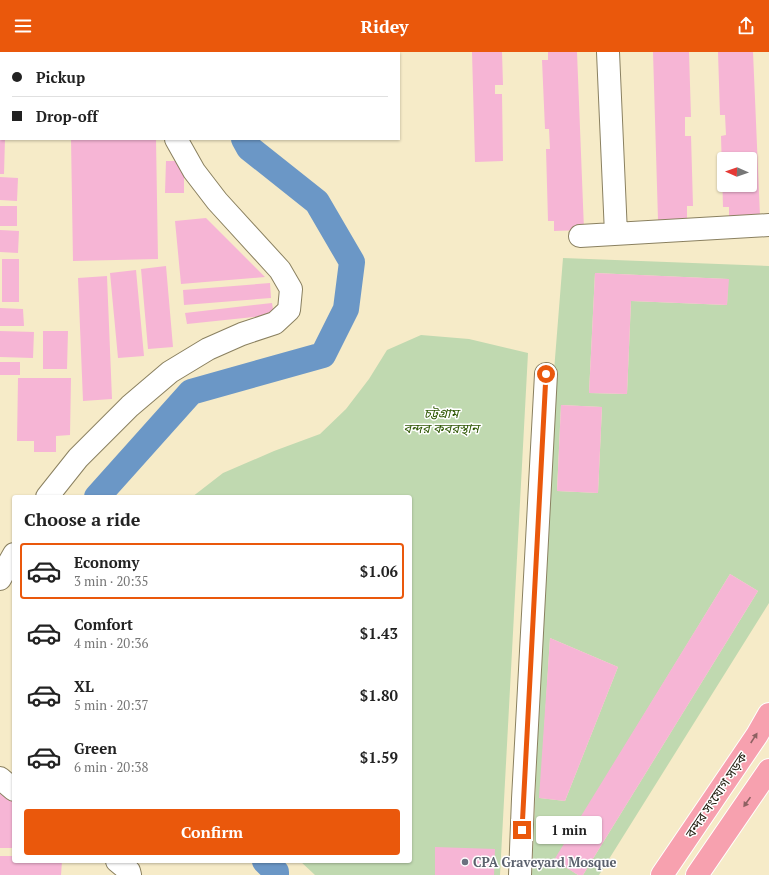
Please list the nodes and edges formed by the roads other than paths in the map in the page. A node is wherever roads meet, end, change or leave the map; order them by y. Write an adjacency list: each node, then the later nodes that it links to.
1 (608, 52): 4 (street)
2 (177, 140): 7 (street)
3 (769, 225): 4 (street)
4 (616, 234): 5 (street)
5 (580, 236)
6 (546, 374): 17 (street)
7 (49, 495)
8 (12, 558): 9 (street)
9 (0, 579)
10 (769, 714): 18 (highway, বন্দর সংযোগ সড়ক, one-way to 10)
11 (769, 770): 15 (highway, one-way to 15)
12 (0, 778): 13 (street)
13 (12, 788)
14 (119, 863): 16 (street)
15 (703, 872)
16 (130, 875)
17 (520, 875)
18 (662, 875)

